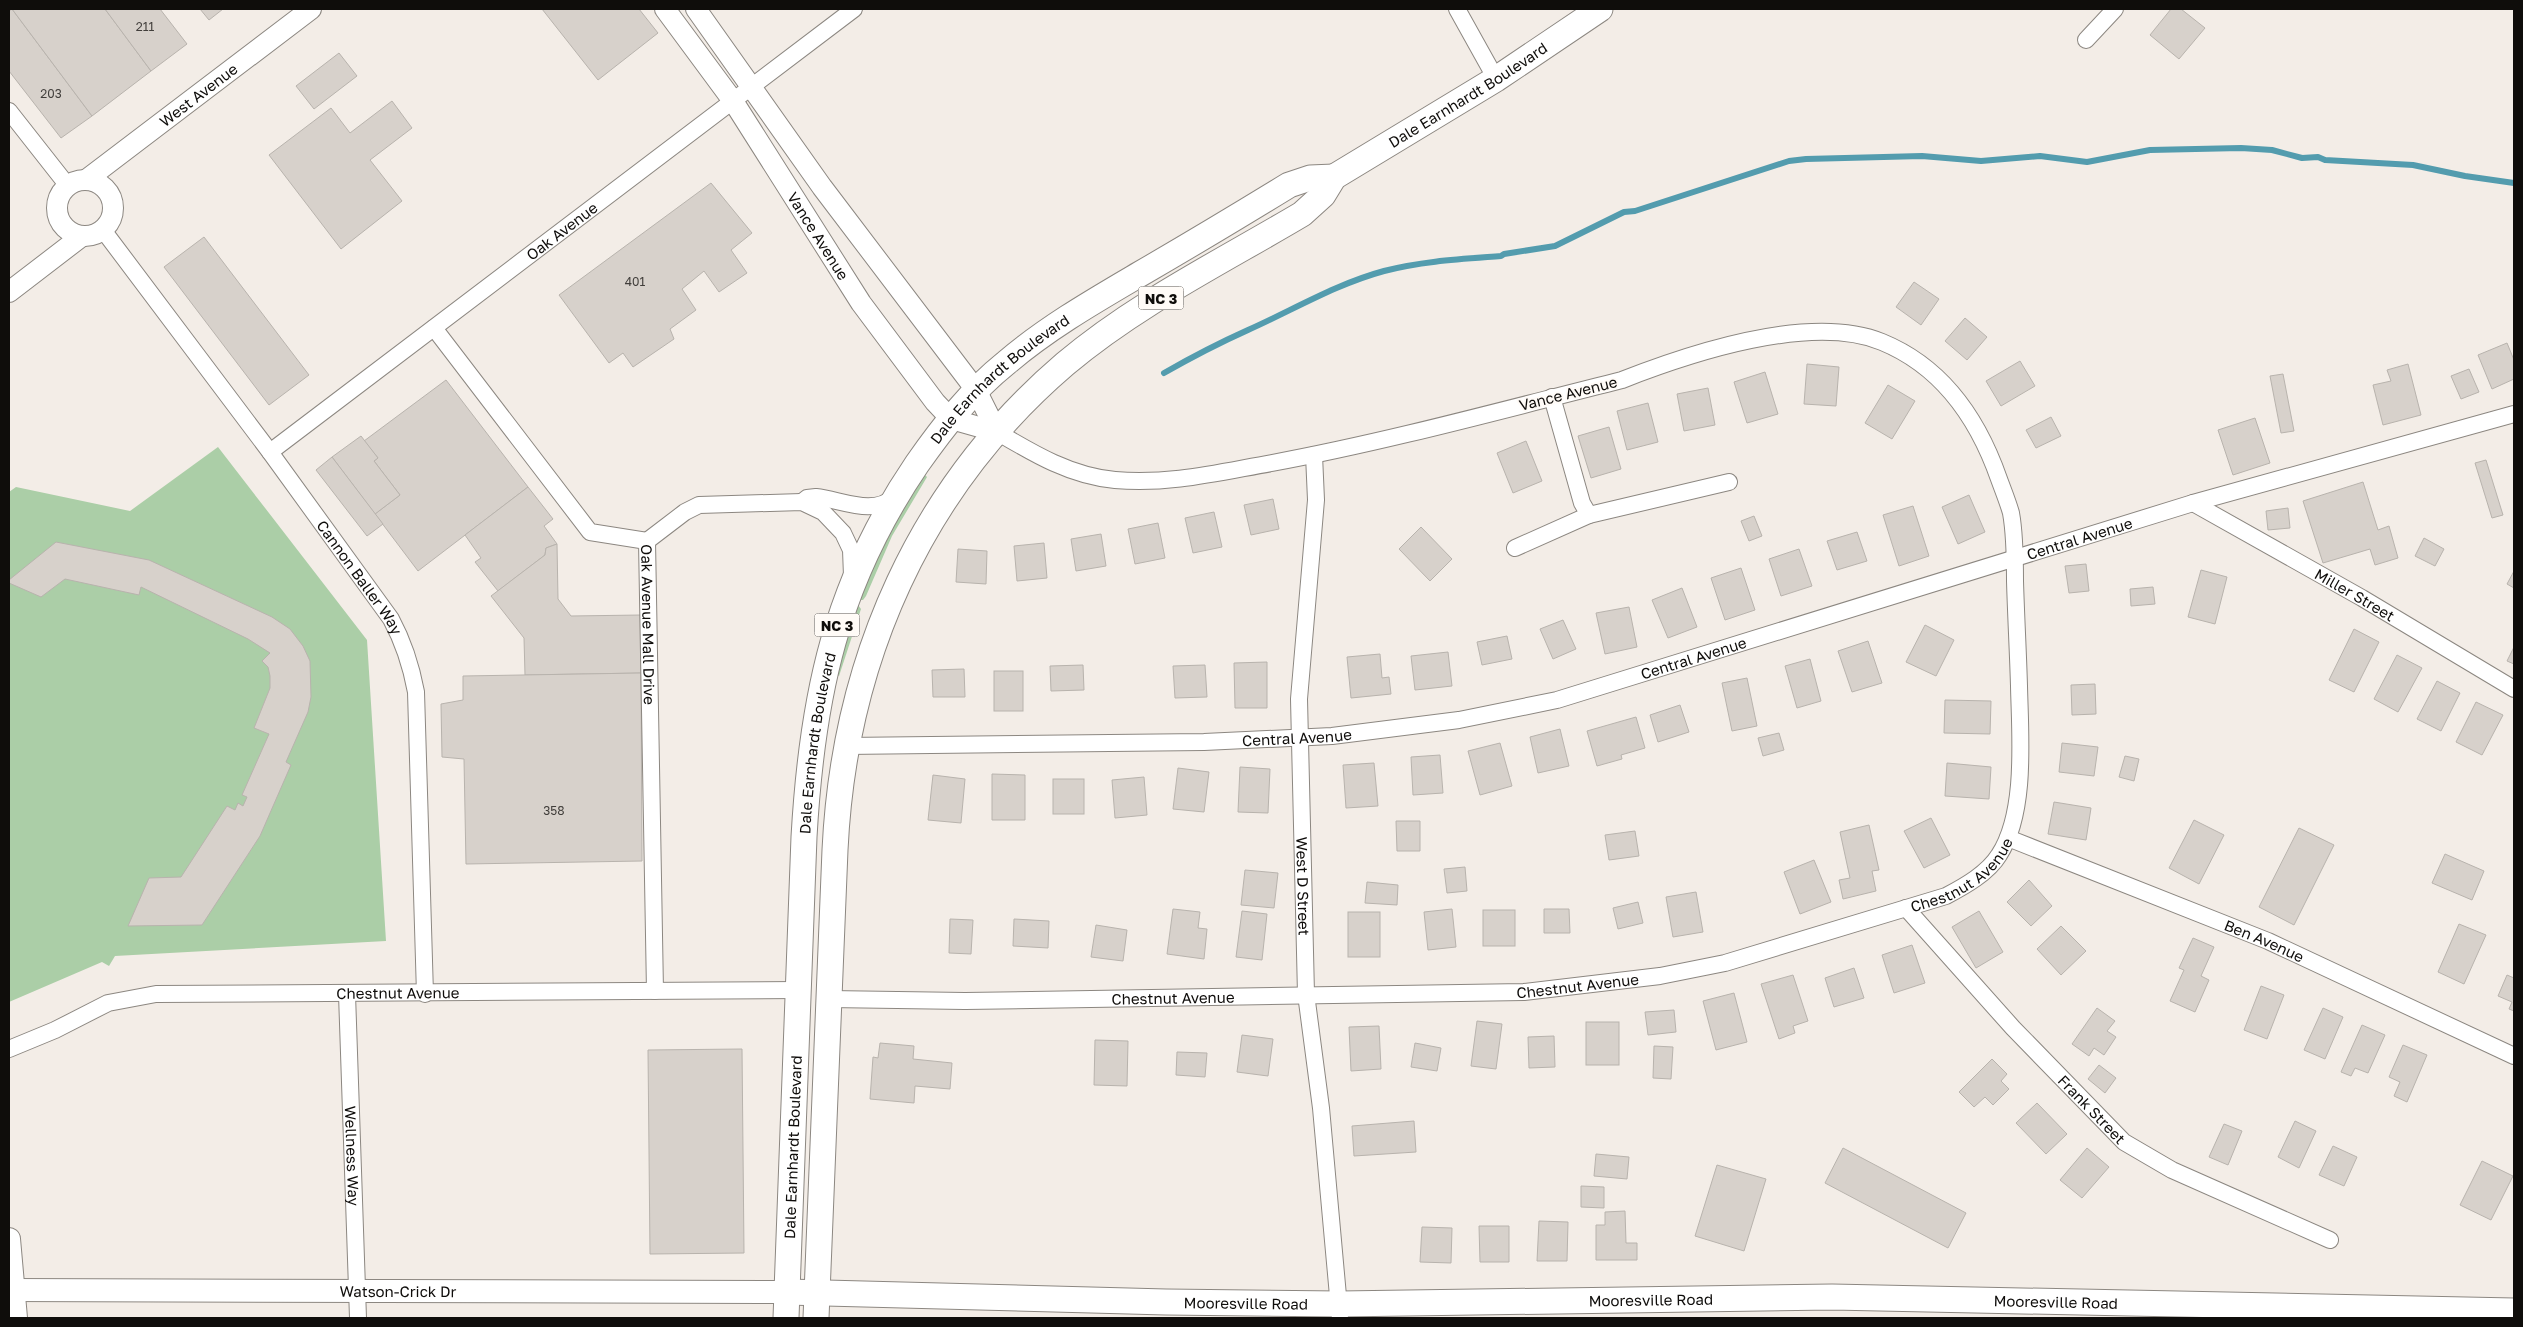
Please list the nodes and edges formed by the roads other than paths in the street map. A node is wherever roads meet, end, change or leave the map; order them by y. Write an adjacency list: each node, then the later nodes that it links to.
1 (311, 9): 14 (street, West Avenue)
2 (665, 9): 11 (street, Vance Avenue)
3 (696, 9): 10 (street, Vance Avenue)
4 (854, 9): 10 (street, Oak Avenue)
5 (1457, 9): 9 (street)
6 (1600, 9): 9 (main road, Dale Earnhardt Boulevard / NC 3)
7 (2115, 9): 8 (street)
8 (2086, 40)
9 (1496, 79): 13 (main road, Dale Earnhardt Boulevard / NC 3)
10 (752, 87): 11 (street, Oak Avenue); 19 (street, Vance Avenue)
11 (733, 101): 18 (street, Oak Avenue); 22 (street, Vance Avenue)
12 (9, 111): 14 (street)
13 (1334, 178): 19 (main road, Dale Earnhardt Boulevard / NC 3); 23 (main road, Dale Earnhardt Boulevard / NC 3)
14 (77, 183): 15 (street); 16 (street)
15 (103, 230): 16 (street); 24 (street, Cannon Baller Way)
16 (82, 236): 17 (street)
17 (9, 292)
18 (434, 328): 24 (street, Oak Avenue); 31 (street, Oak Avenue Mall Drive)
19 (976, 390): 22 (main road, Dale Earnhardt Boulevard / NC 3); 23 (street, Vance Avenue)
20 (1552, 398): 25 (street, Vance Avenue); 30 (street); 33 (street, Vance Avenue)
21 (2514, 414): 29 (street, Central Avenue)
22 (951, 419): 23 (street, Vance Avenue); 27 (main road, Dale Earnhardt Boulevard / NC 3)
23 (997, 432): 25 (street, Vance Avenue); 37 (main road, Dale Earnhardt Boulevard / NC 3)
24 (270, 452): 43 (street, Cannon Baller Way)
25 (1314, 455): 36 (street, West D Street)
26 (1729, 482): 30 (street)
27 (899, 492): 28 (street); 34 (main road, Dale Earnhardt Boulevard / NC 3)
28 (802, 502): 31 (street); 34 (street)
29 (2193, 503): 33 (street, Central Avenue); 35 (street, Miller Street)
30 (1589, 515): 32 (street)
31 (646, 541): 41 (street, Oak Avenue Mall Drive)
32 (1515, 548)
33 (2015, 558): 36 (street, Central Avenue); 38 (street, Chestnut Avenue)
34 (851, 584): 40 (main road, Dale Earnhardt Boulevard / NC 3)
35 (2514, 689)
36 (1298, 738): 37 (street, Central Avenue); 44 (street, West D Street)
37 (845, 746): 45 (main road, Dale Earnhardt Boulevard / NC 3)
38 (2008, 838): 39 (street, Chestnut Avenue); 47 (street, Ben Avenue)
39 (1906, 908): 44 (street, Chestnut Avenue); 49 (street, Frank Street)
40 (799, 990): 41 (street, Chestnut Avenue); 52 (main road, Dale Earnhardt Boulevard / NC 3)
41 (655, 991): 43 (street, Chestnut Avenue)
42 (347, 994): 43 (street, Chestnut Avenue); 46 (street, Chestnut Avenue); 51 (street, Wellness Way)
43 (425, 994)
44 (1306, 994): 45 (street, Chestnut Avenue); 54 (street, West D Street)
45 (829, 999): 53 (main road, Dale Earnhardt Boulevard / NC 3)
46 (9, 1049)
47 (2514, 1056)
48 (9, 1239): 50 (main road)
49 (2330, 1240)
50 (12, 1290): 51 (main road, Watson-Crick Dr); 56 (main road)
51 (358, 1290): 52 (main road, Watson-Crick Dr); 57 (street, Wellness Way)
52 (787, 1292): 53 (main road, Mooresville Road); 58 (main road, Dale Earnhardt Boulevard / NC 3)
53 (818, 1292): 54 (main road, Mooresville Road); 59 (main road, Dale Earnhardt Boulevard)
54 (1340, 1311): 55 (main road, Mooresville Road)
55 (2514, 1311)
56 (16, 1318)
57 (358, 1318)
58 (786, 1318)
59 (816, 1318)

